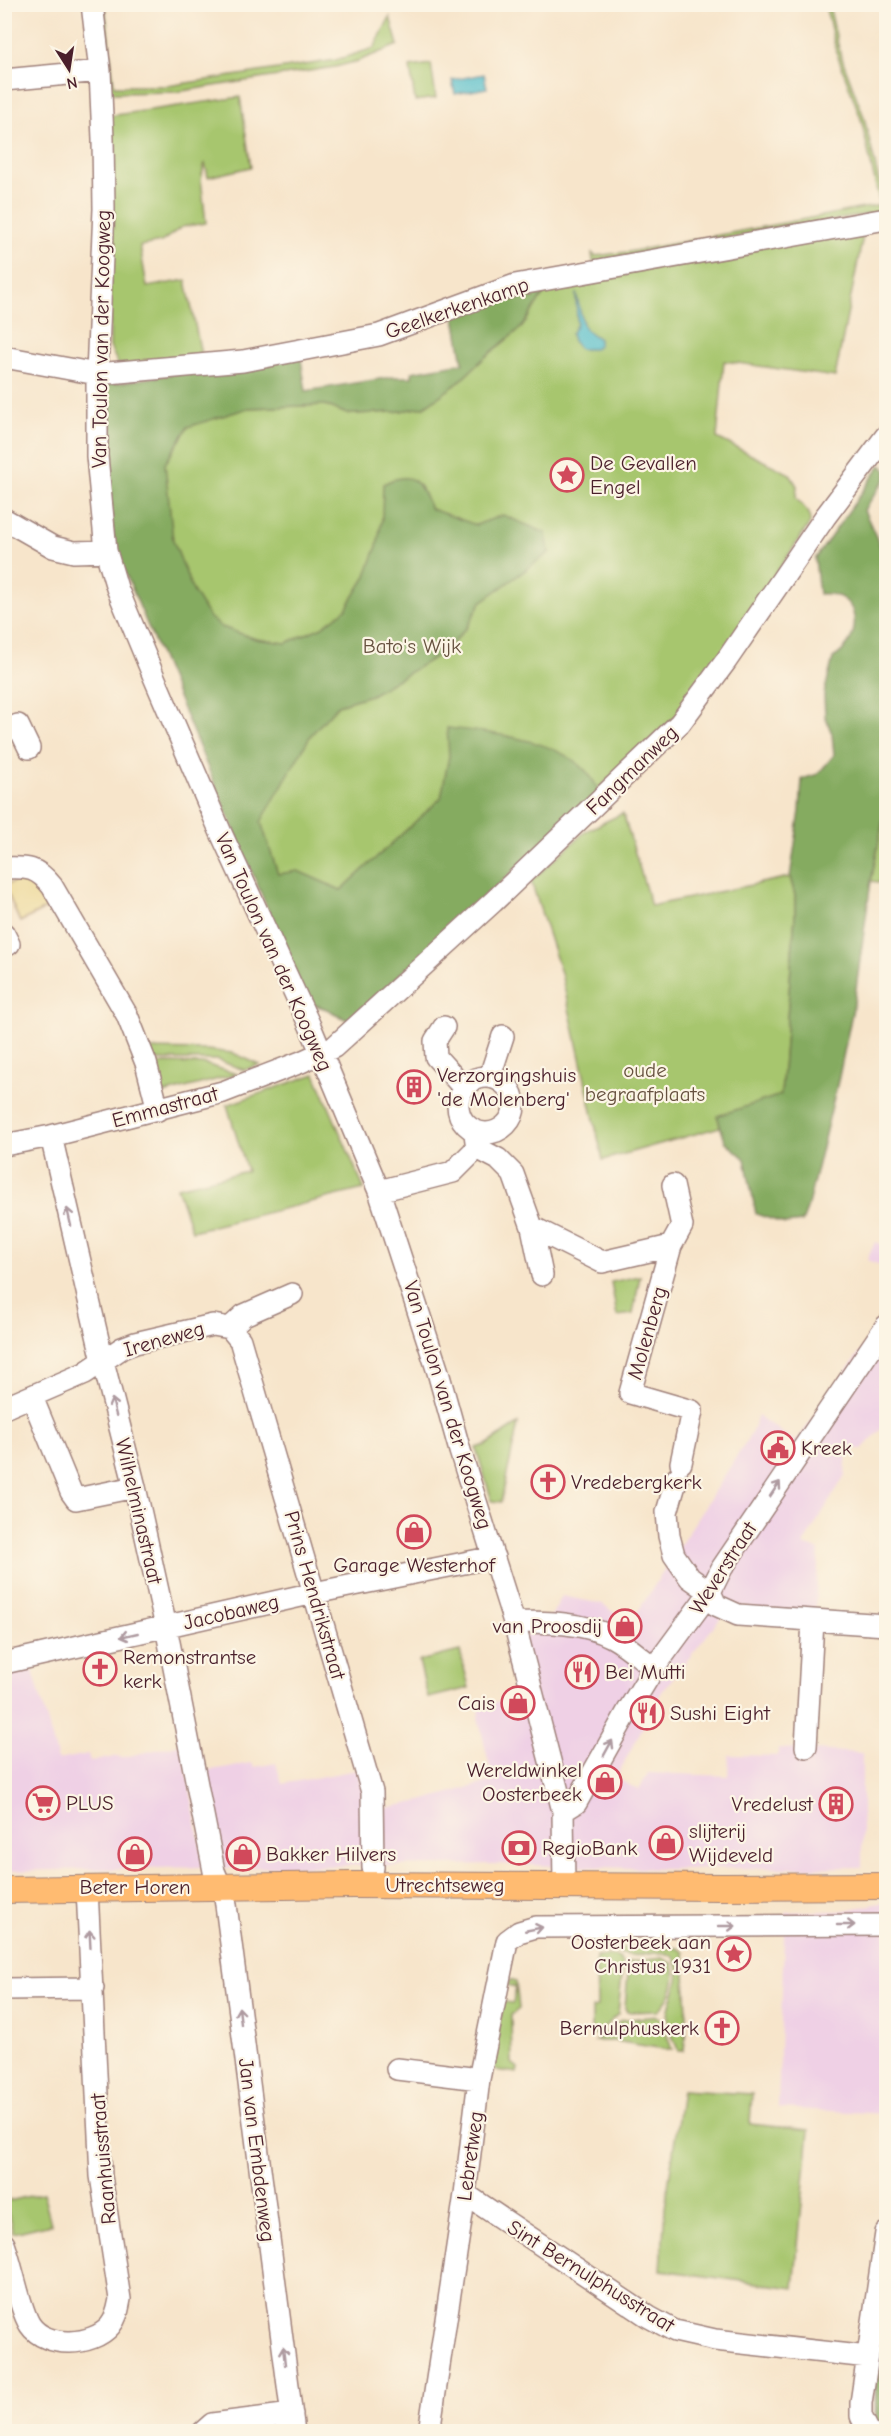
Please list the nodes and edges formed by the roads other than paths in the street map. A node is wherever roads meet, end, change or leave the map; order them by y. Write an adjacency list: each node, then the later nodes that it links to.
1 (92, 4): 2 (street, Van Toulon van der Koogweg)
2 (100, 71): 3 (street); 6 (street, Van Toulon van der Koogweg)
3 (4, 80)
4 (886, 219): 6 (street, Geelkerkenkamp)
5 (4, 357): 6 (street, Geelkerkenkamp)
6 (97, 374): 9 (street, Van Toulon van der Koogweg)
7 (886, 436): 17 (street, Fangmanweg)
8 (4, 519): 9 (street)
9 (106, 551): 17 (street, Van Toulon van der Koogweg)
10 (4, 731): 11 (street)
11 (29, 748)
12 (4, 868): 20 (street)
13 (4, 934): 14 (street)
14 (4, 946)
15 (444, 1027): 19 (street)
16 (503, 1036): 18 (street)
17 (320, 1052): 20 (street, Emmastraat); 25 (street, Van Toulon van der Koogweg)
18 (489, 1076): 19 (street); 22 (street)
19 (464, 1087): 22 (street)
20 (158, 1110): 21 (street, Emmastraat)
21 (51, 1136): 23 (street, Emmastraat); 32 (street, Wilhelminastraat, one-way to 21)
22 (476, 1139): 25 (street); 26 (street)
23 (4, 1145)
24 (673, 1185): 27 (street, Molenberg)
25 (379, 1191): 36 (street, Van Toulon van der Koogweg)
26 (532, 1227): 27 (street, Molenberg); 28 (street)
27 (671, 1246): 37 (street, Molenberg)
28 (542, 1275)
29 (292, 1294): 31 (street, Ireneweg)
30 (886, 1326): 37 (street, Weverstraat, one-way to 30)
31 (230, 1328): 32 (street, Ireneweg); 38 (street, Prins Hendrikstraat)
32 (103, 1361): 33 (street, Ireneweg); 35 (street, Wilhelminastraat, one-way to 32)
33 (32, 1396): 34 (street, Ireneweg); 35 (street)
34 (4, 1408)
35 (135, 1487): 42 (street, Wilhelminastraat)
36 (494, 1557): 38 (street, Jacobaweg); 40 (street, Van Toulon van der Koogweg)
37 (710, 1592): 39 (street); 44 (street, Weverstraat)
38 (314, 1593): 42 (street, Jacobaweg); 47 (street, Prins Hendrikstraat)
39 (813, 1621): 41 (street); 45 (street)
40 (514, 1622): 44 (street); 46 (street, Van Toulon van der Koogweg)
41 (886, 1625)
42 (166, 1627): 43 (street, Jacobaweg, one-way to 43); 50 (street, Wilhelminastraat)
43 (4, 1663)
44 (654, 1668): 46 (street, Weverstraat, one-way to 44)
45 (806, 1747)
46 (563, 1811): 48 (street, Van Toulon van der Koogweg)
47 (373, 1868)
48 (564, 1886): 49 (main road, Utrechtseweg); 50 (main road, Utrechtseweg)
49 (886, 1886)
50 (221, 1887): 51 (main road, Utrechtseweg); 62 (street, Jan van Embdenweg, one-way to 50)
51 (87, 1889): 52 (main road, Utrechtseweg); 54 (street, Raanhuisstraat, one-way to 51)
52 (4, 1890)
53 (886, 1925): 57 (street, Lebretweg, one-way to 53)
54 (93, 1988): 55 (street); 60 (street, Raanhuisstraat)
55 (4, 1989)
56 (397, 2069): 57 (street)
57 (479, 2079): 58 (street, Lebretweg)
58 (465, 2194): 61 (street, Sint Bernulphusstraat); 65 (street, Lebretweg)
59 (886, 2233): 61 (street)
60 (4, 2244)
61 (867, 2357): 63 (street)
62 (293, 2423): 64 (street, Jan van Embdenweg)
63 (866, 2431)
64 (203, 2432)
65 (429, 2432)

